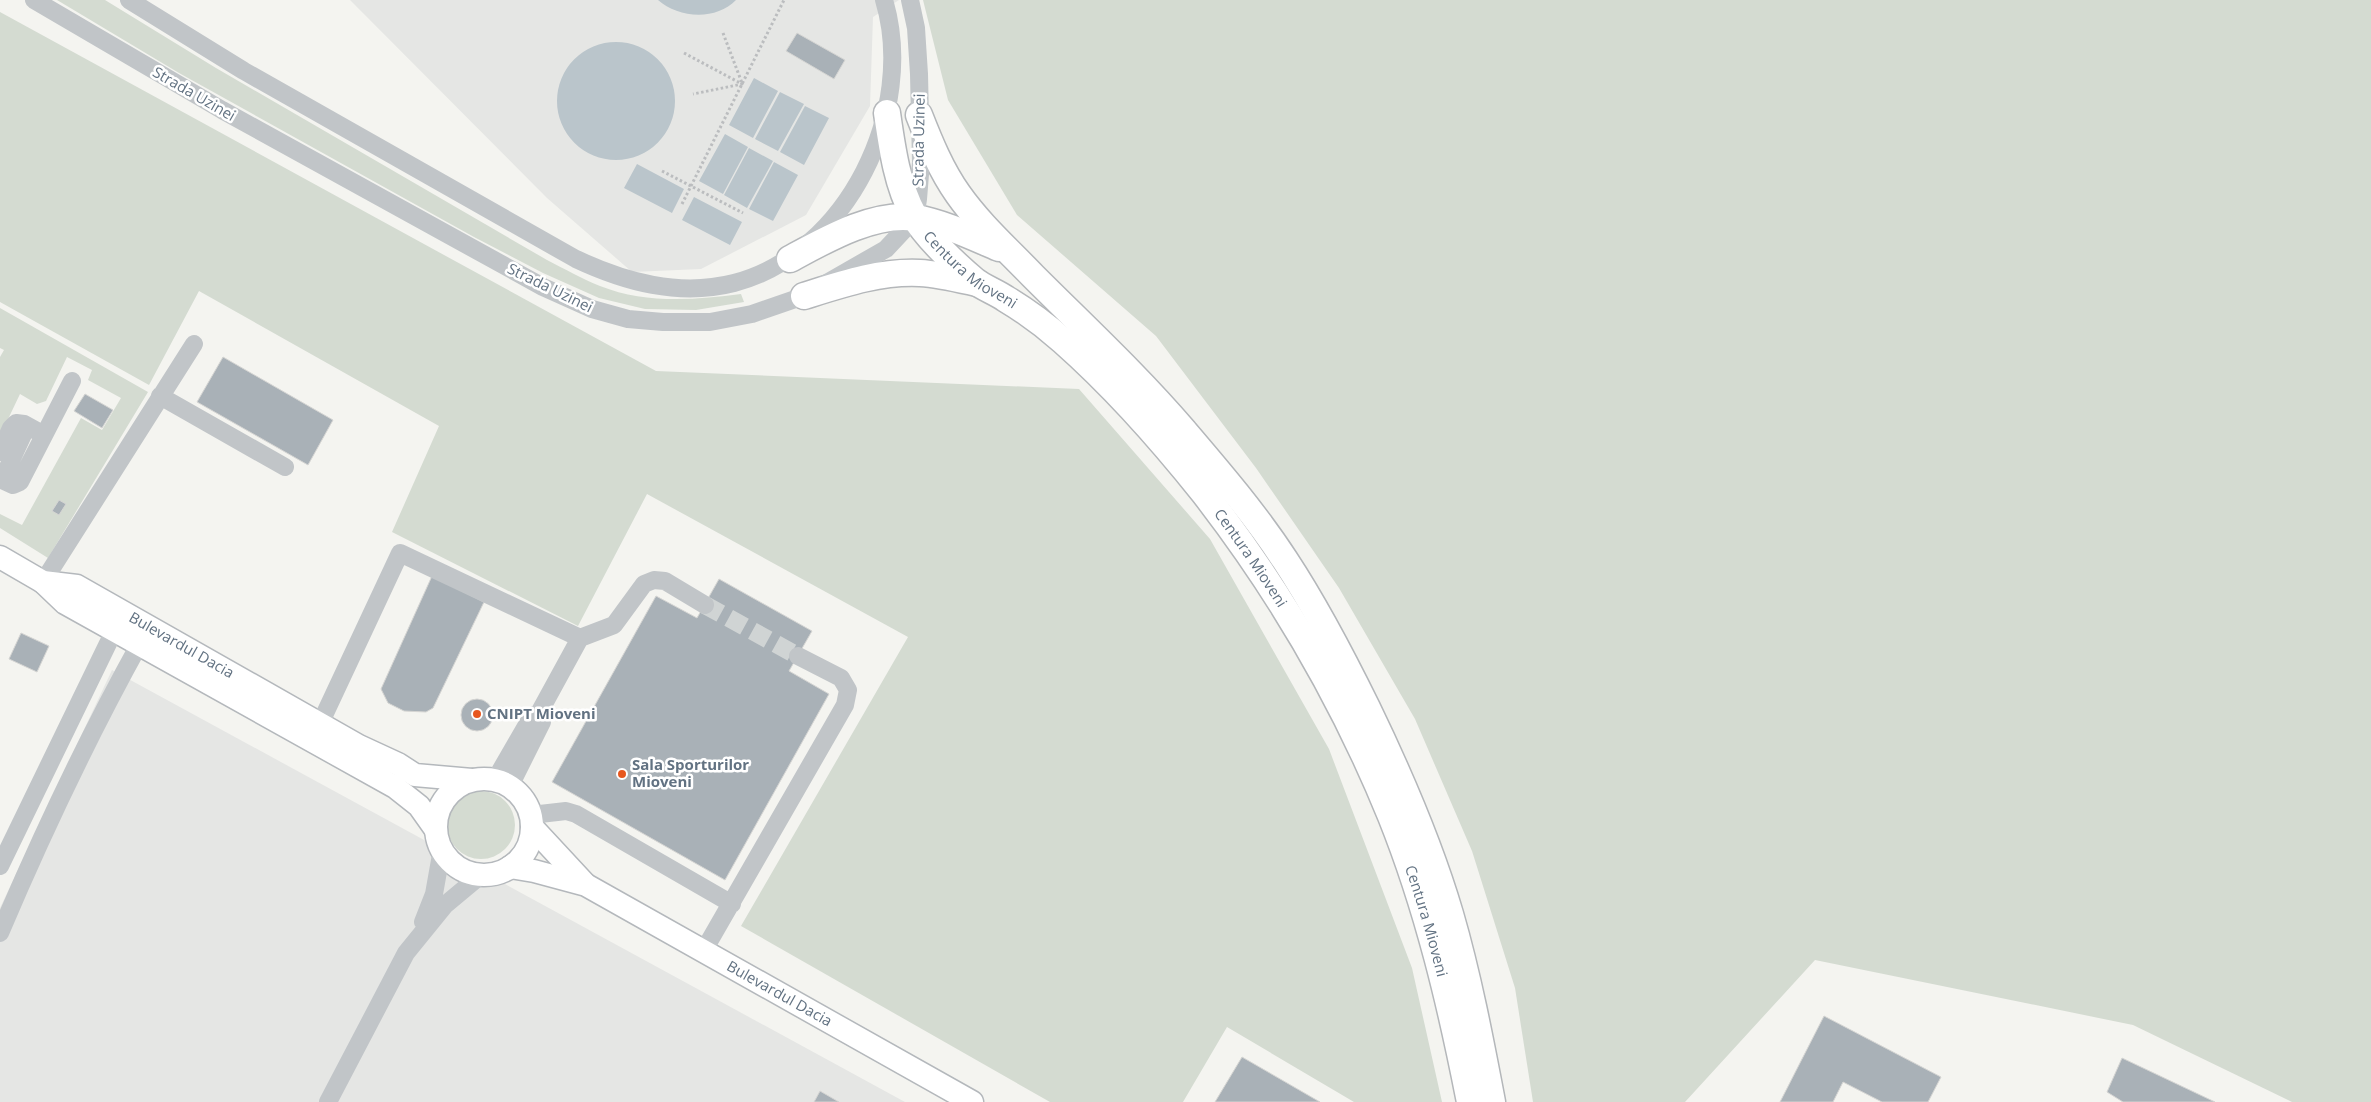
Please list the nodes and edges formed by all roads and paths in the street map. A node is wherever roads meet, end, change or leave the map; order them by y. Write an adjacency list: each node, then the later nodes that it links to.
1 (34, 0): 20 (street, Strada Uzinei)
2 (129, 0): 18 (street, Strada Uzinei)
3 (784, 0): 8 (path)
4 (884, 0): 10 (street, Strada Uzinei)
5 (910, 0): 11 (street, Strada Uzinei)
6 (722, 33): 8 (path)
7 (684, 53): 8 (path)
8 (742, 84): 9 (path); 13 (path)
9 (693, 94)
10 (887, 113): 16 (highway, Centura Mioveni); 18 (street, Strada Uzinei)
11 (919, 116): 16 (street, Strada Uzinei); 17 (highway, Centura Mioveni)
12 (662, 171): 13 (path)
13 (691, 185): 14 (path); 15 (path)
14 (682, 204)
15 (743, 214)
16 (915, 218): 17 (highway); 18 (highway); 19 (highway, Centura Mioveni); 20 (street, Strada Uzinei)
17 (1007, 251): 24 (highway, Centura Mioveni)
18 (790, 259)
19 (977, 283): 20 (highway); 24 (highway, Centura Mioveni)
20 (804, 296)
21 (194, 344): 23 (street)
22 (72, 381): 26 (street)
23 (160, 396): 28 (street); 31 (street)
24 (1143, 404): 52 (highway, Centura Mioveni); 53 (highway, Centura Mioveni)
25 (27, 426): 26 (street); 27 (street); 29 (street)
26 (44, 435): 29 (street)
27 (0, 452)
28 (285, 467)
29 (1, 479)
30 (0, 557): 31 (main road, Bulevardul Dacia)
31 (43, 582): 33 (main road); 37 (main road, Bulevardul Dacia)
32 (705, 605): 34 (street)
33 (115, 629): 35 (main road); 42 (street)
34 (580, 638): 37 (street); 39 (street)
35 (140, 642): 41 (main road); 47 (street)
36 (798, 656): 46 (street)
37 (320, 724): 38 (main road, Bulevardul Dacia)
38 (472, 780): 39 (main road); 41 (main road)
39 (502, 783): 40 (main road)
40 (531, 821): 43 (main road); 45 (main road); 46 (street)
41 (439, 839): 44 (main road); 48 (street)
42 (0, 866)
43 (510, 867): 44 (main road); 45 (main road)
44 (481, 875): 48 (street)
45 (586, 885): 49 (main road, Bulevardul Dacia)
46 (732, 904): 49 (street)
47 (0, 933)
48 (416, 938): 50 (street)
49 (703, 952): 51 (main road, Bulevardul Dacia)
50 (328, 1102)
51 (972, 1102)
52 (1470, 1102)
53 (1492, 1102)

